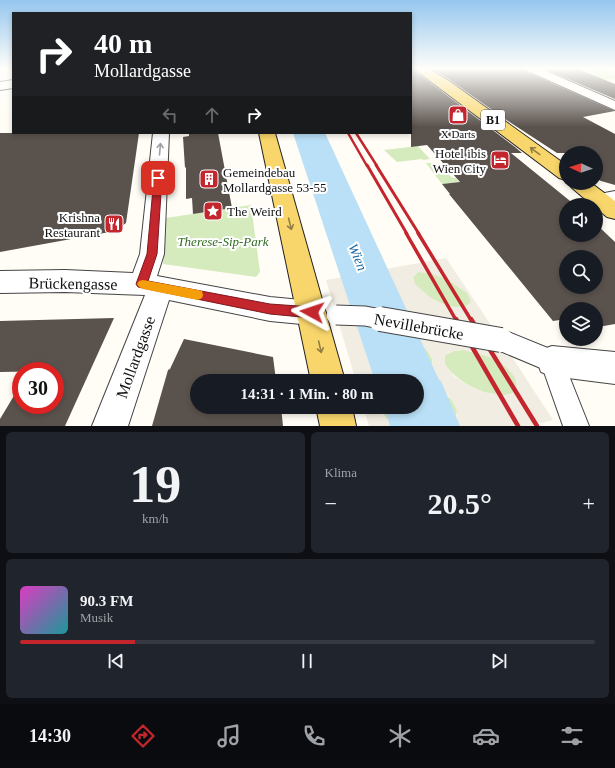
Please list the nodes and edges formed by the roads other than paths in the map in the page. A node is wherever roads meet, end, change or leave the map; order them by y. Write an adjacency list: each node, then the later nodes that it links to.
1 (449, 88): 6 (main road, B1, one-way to 1)
2 (574, 88): 3 (street)
3 (615, 106)
4 (161, 134): 10 (street, Mollardgasse, one-way to 4)
5 (267, 134): 11 (main road, one-way to 11)
6 (559, 169)
7 (589, 190): 8 (main road)
8 (610, 203)
9 (0, 282): 10 (street, Brückengasse)
10 (151, 286): 11 (street, Brückengasse); 16 (street, Mollardgasse)
11 (324, 314): 12 (street, Nevillebrücke, bridge); 14 (main road, one-way to 14)
12 (552, 361): 13 (street); 18 (street)
13 (615, 368)
14 (328, 374)
15 (335, 414): 17 (main road)
16 (110, 426)
17 (338, 426)
18 (576, 426)

